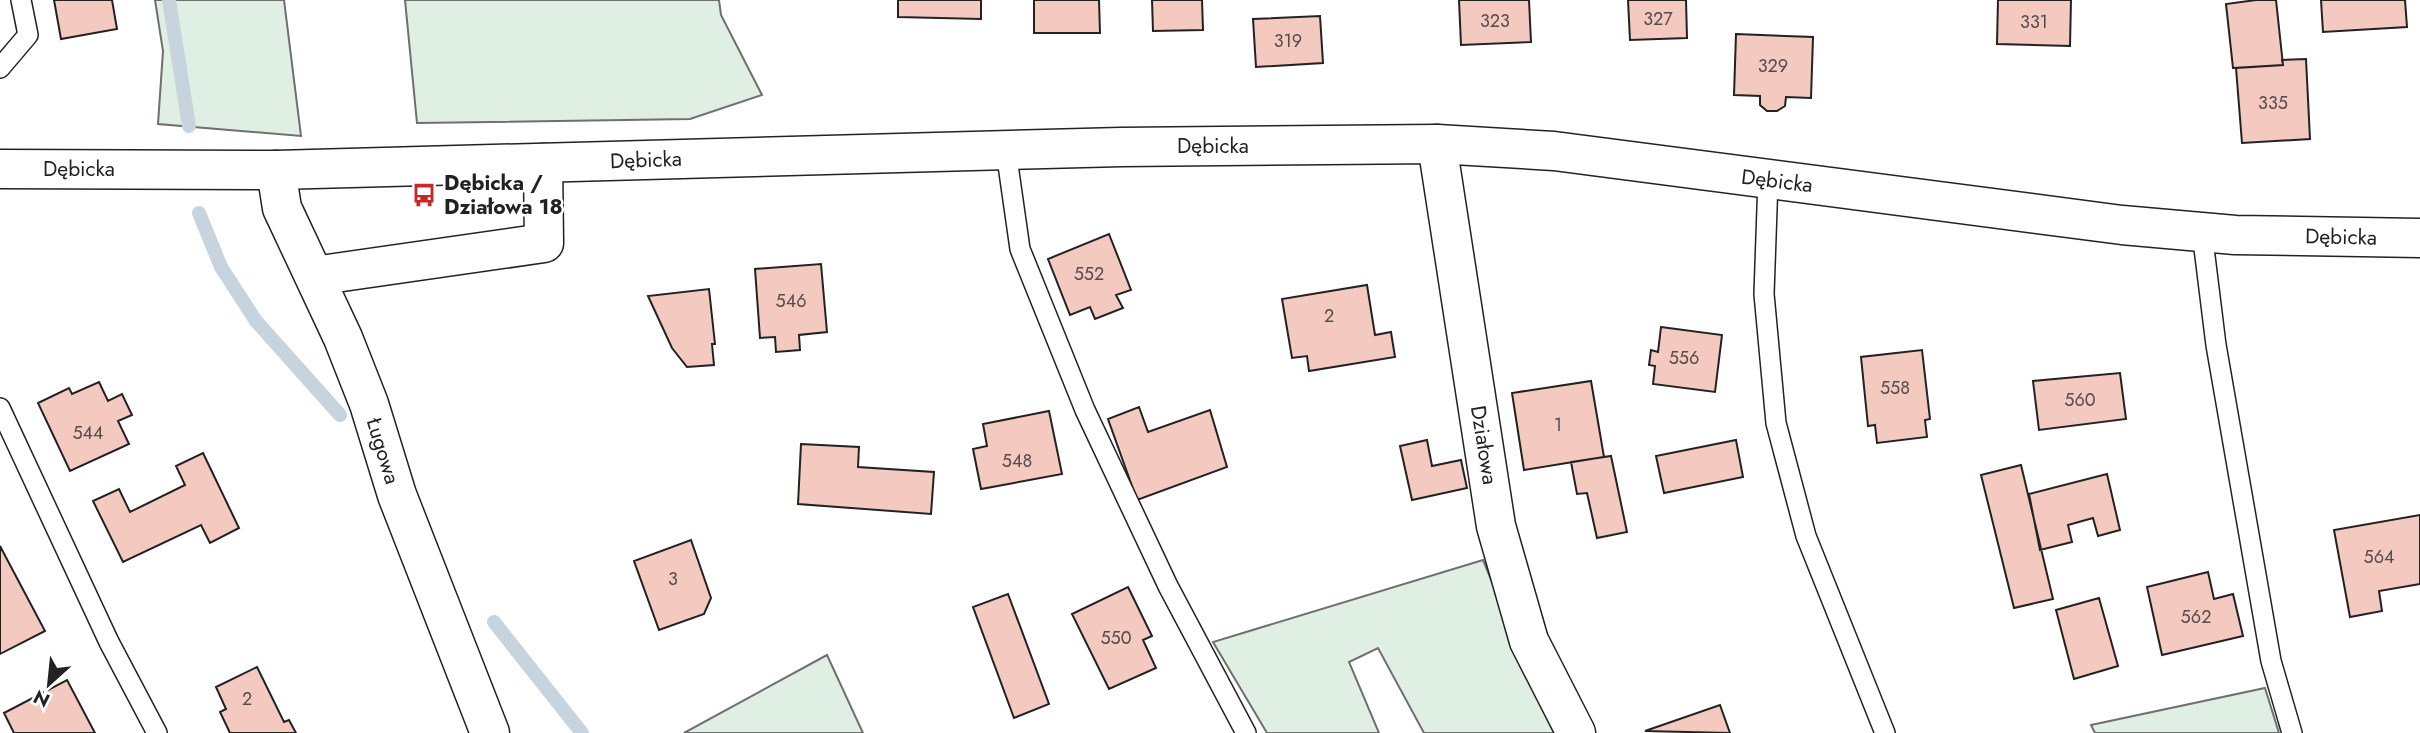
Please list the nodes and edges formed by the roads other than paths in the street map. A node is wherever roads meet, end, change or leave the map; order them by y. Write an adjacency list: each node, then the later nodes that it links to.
1 (22, 0): 2 (lane)
2 (0, 68)
3 (1437, 144): 4 (street, Dębicka); 8 (street, Dębicka); 16 (street, Działowa)
4 (1006, 150): 5 (street, Dębicka); 15 (lane)
5 (543, 163): 7 (street, Dębicka); 11 (street)
6 (0, 169): 7 (street, Dębicka)
7 (276, 170): 11 (street, Ługowa)
8 (1768, 180): 9 (street, Dębicka); 17 (lane)
9 (2202, 232): 10 (street, Dębicka); 18 (lane)
10 (2420, 238)
11 (314, 276): 14 (street, Ługowa)
12 (0, 408): 13 (lane)
13 (157, 733)
14 (490, 733)
15 (1246, 733)
16 (1576, 733)
17 (1885, 733)
18 (2292, 733)

